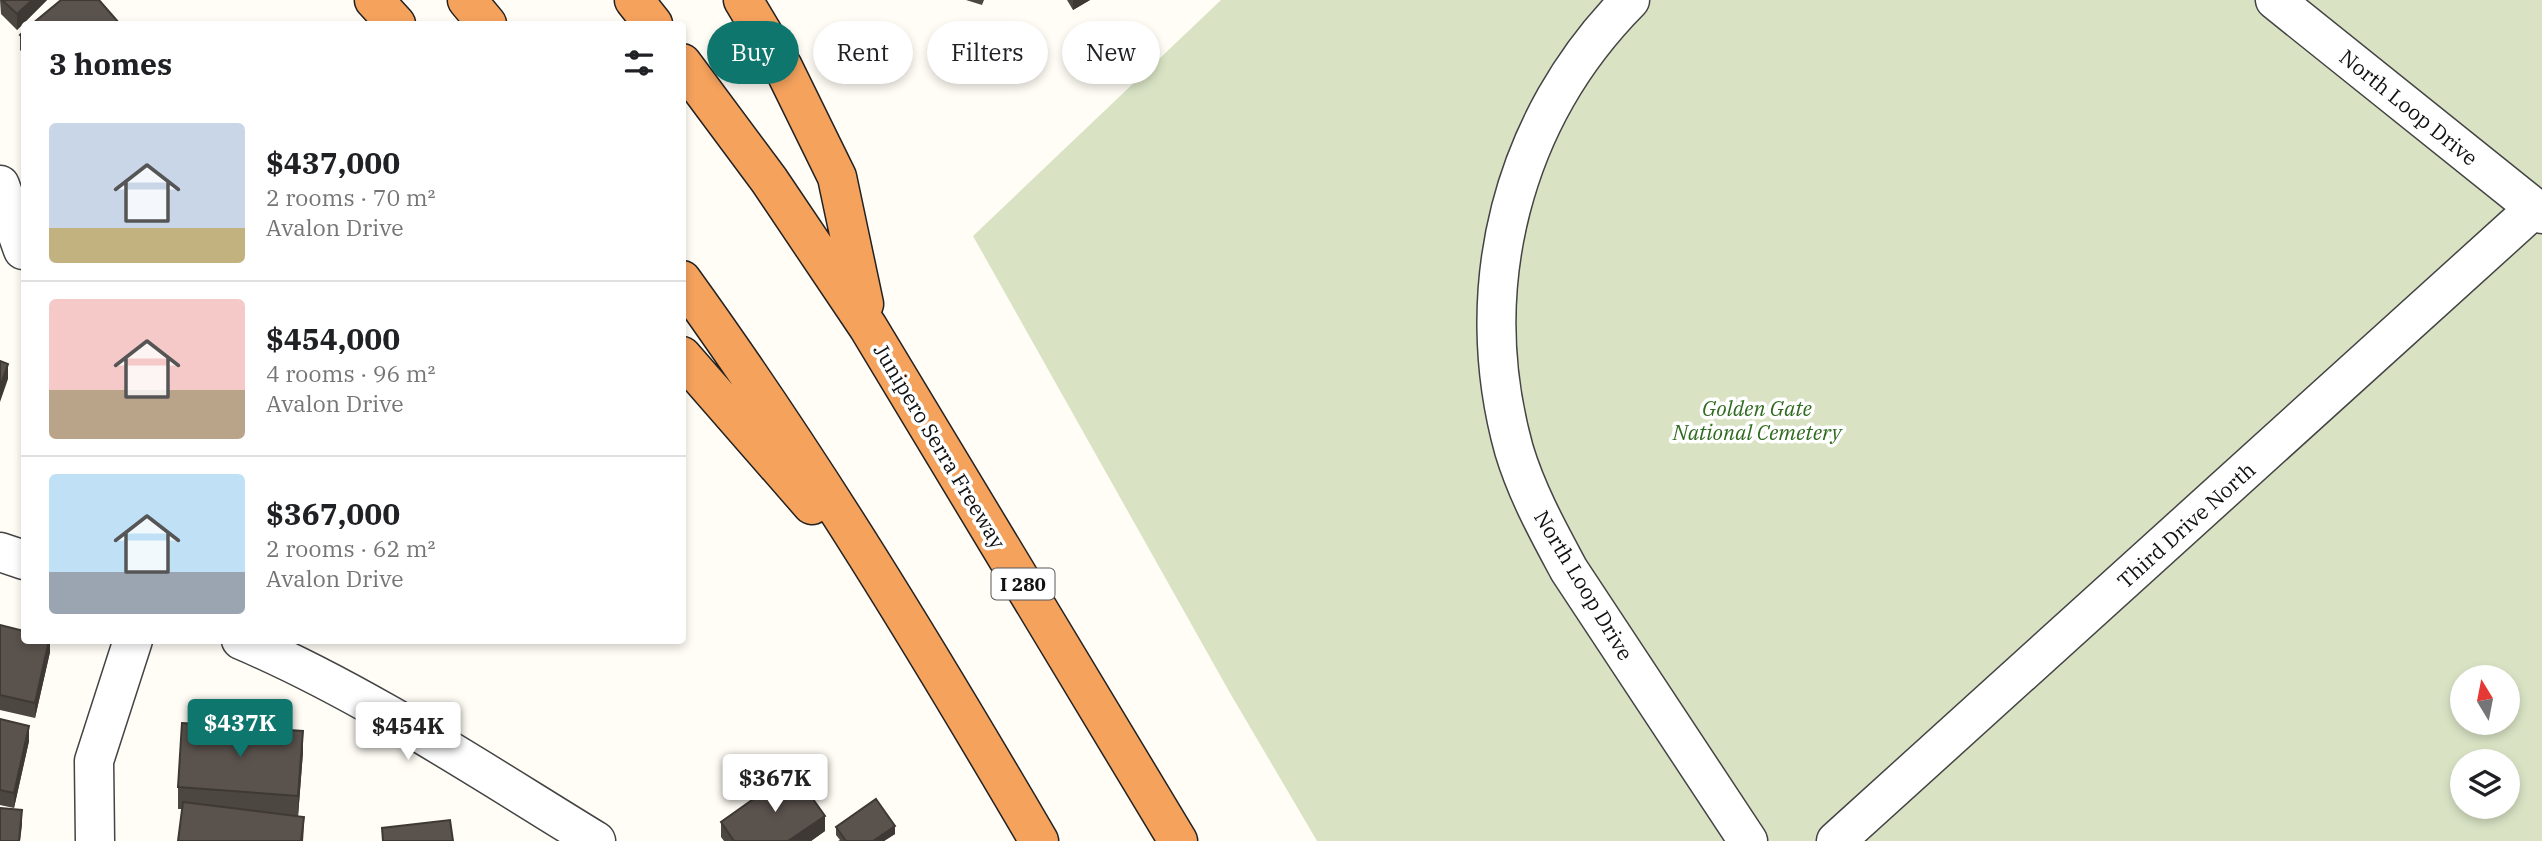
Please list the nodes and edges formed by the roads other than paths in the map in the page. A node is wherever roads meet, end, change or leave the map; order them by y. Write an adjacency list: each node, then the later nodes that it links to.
1 (374, 0): 7 (highway)
2 (467, 0): 8 (highway)
3 (634, 0): 9 (highway)
4 (743, 0): 15 (highway)
5 (1630, 0): 26 (street, North Loop Drive)
6 (2275, 0): 12 (street, North Loop Drive)
7 (393, 21)
8 (484, 21)
9 (651, 21)
10 (686, 68): 15 (highway, Junipero Serra Freeway / I 280)
11 (0, 185): 13 (street)
12 (2538, 211): 27 (street, Third Drive North)
13 (21, 244)
14 (686, 286): 19 (highway)
15 (869, 327): 25 (highway, Junipero Serra Freeway / I 280)
16 (686, 361): 19 (highway)
17 (0, 552): 18 (street)
18 (21, 560)
19 (898, 604): 24 (highway)
20 (132, 644): 22 (street)
21 (250, 644): 23 (street)
22 (95, 841)
23 (596, 841)
24 (1039, 841)
25 (1178, 841)
26 (1748, 841)
27 (1836, 841)

